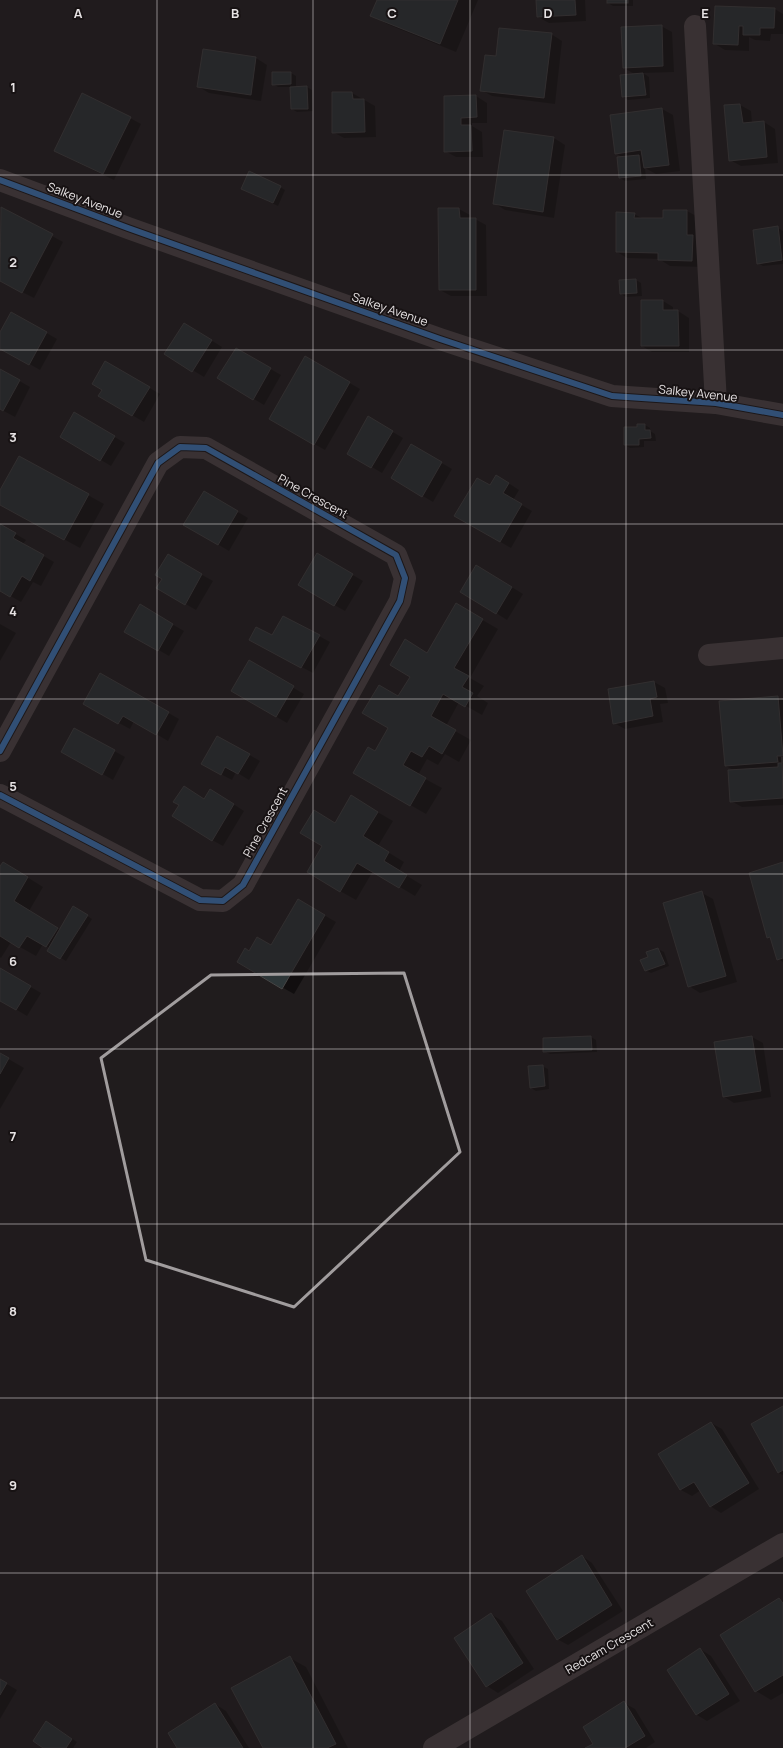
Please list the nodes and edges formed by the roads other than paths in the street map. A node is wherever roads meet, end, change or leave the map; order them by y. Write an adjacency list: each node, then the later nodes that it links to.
1 (695, 26): 3 (street)
2 (0, 180): 3 (street, Salkey Avenue)
3 (716, 404): 4 (street, Salkey Avenue)
4 (783, 415)
5 (783, 648): 6 (street)
6 (709, 655)
7 (0, 752): 8 (street, Pine Crescent)
8 (0, 795)
9 (783, 1544): 10 (street, Redcam Crescent)
10 (434, 1748)

